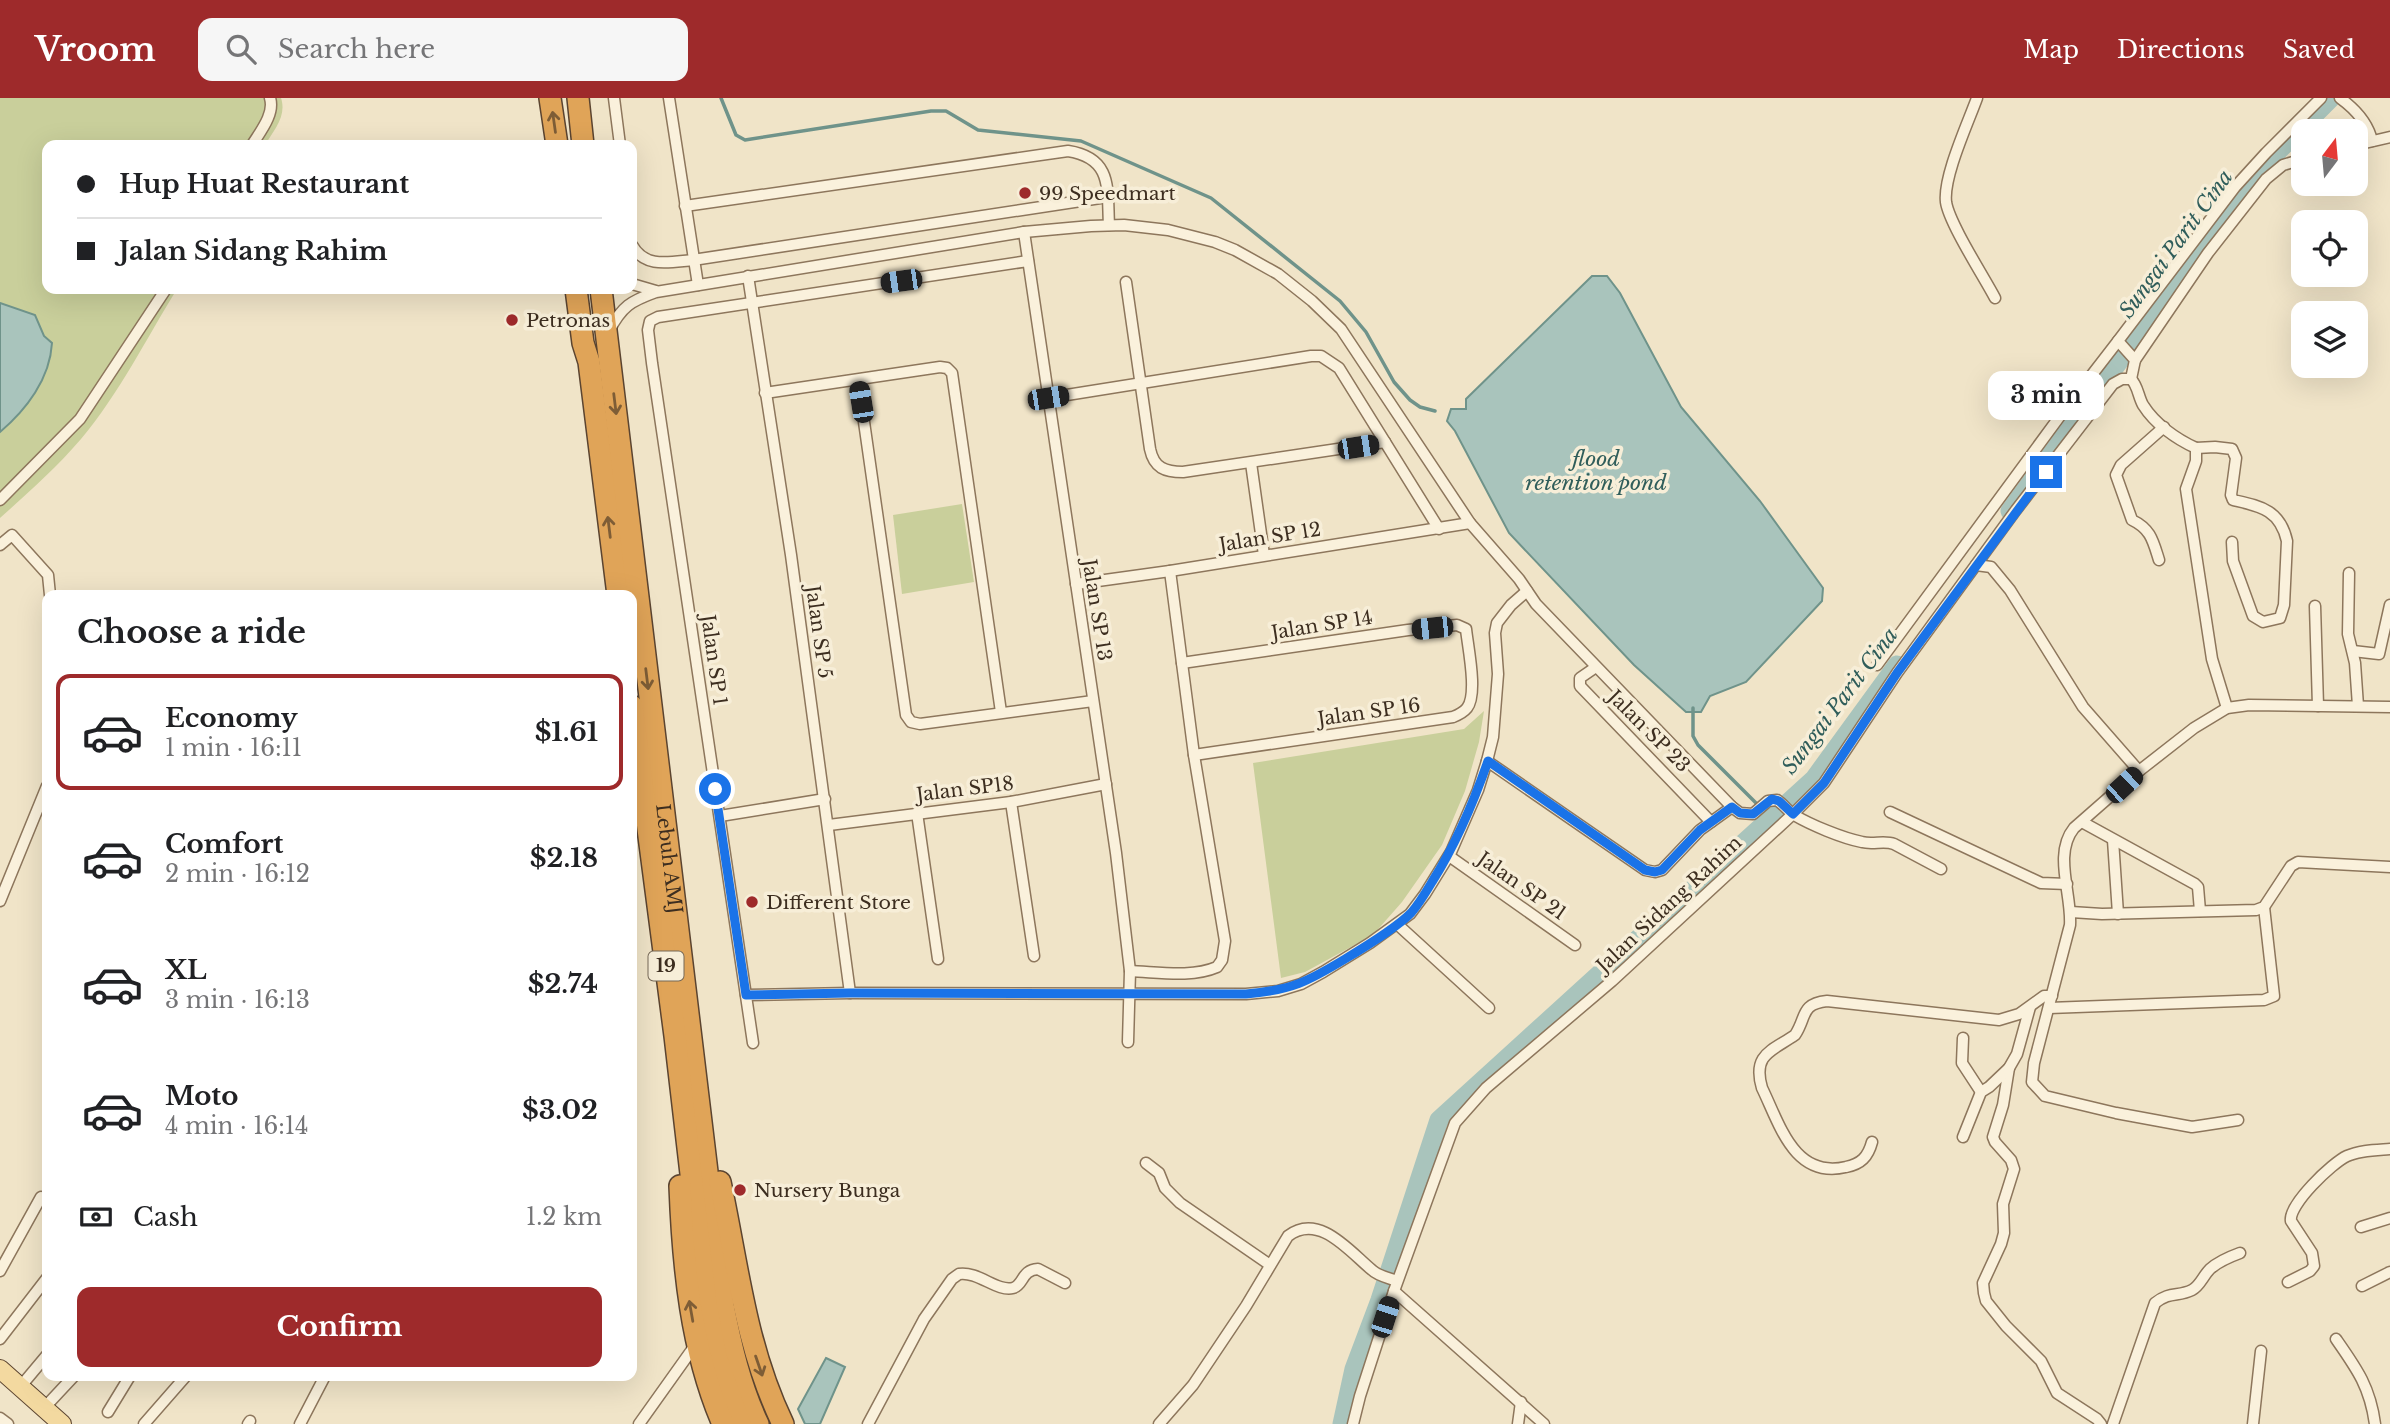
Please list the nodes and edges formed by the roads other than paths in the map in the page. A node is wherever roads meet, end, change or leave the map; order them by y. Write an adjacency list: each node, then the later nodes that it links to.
1 (270, 98): 12 (street)
2 (550, 98): 13 (highway, one-way to 2)
3 (578, 98): 14 (highway)
4 (614, 98): 15 (street)
5 (670, 98): 18 (street)
6 (1977, 98): 32 (street)
7 (2321, 98): 35 (street)
8 (2341, 99): 9 (street)
9 (2371, 136): 10 (street); 11 (street)
10 (2390, 137)
11 (2368, 138)
12 (255, 140)
13 (556, 140)
14 (582, 140)
15 (619, 140)
16 (2291, 163): 36 (street)
17 (1107, 197): 18 (street); 19 (street); 22 (street)
18 (685, 206): 22 (street)
19 (1109, 225): 20 (street); 46 (street)
20 (1024, 232): 23 (street, Jalan SP 13); 24 (street)
21 (637, 255): 22 (street)
22 (693, 260): 26 (street)
23 (1028, 261): 33 (street); 40 (street, Jalan SP 13)
24 (748, 276): 26 (street); 33 (street, Jalan SP 5)
25 (1126, 282): 38 (street)
26 (698, 285): 28 (street)
27 (637, 286): 28 (street)
28 (656, 292): 34 (street)
29 (163, 294): 45 (street)
30 (577, 294): 57 (highway, one-way to 30)
31 (602, 294): 34 (highway, Lebuh AMJ / 19)
32 (1995, 298)
33 (753, 302): 39 (street, Jalan SP 5); 88 (street, Jalan SP 1)
34 (607, 336): 58 (highway, Lebuh AMJ / 19, one-way to 58)
35 (2119, 342): 36 (street); 68 (street)
36 (2133, 368): 41 (street); 52 (street, Jalan Sidang Rahim)
37 (858, 380): 39 (street); 75 (street); 75 (street)
38 (1141, 383): 40 (street); 42 (street); 44 (street)
39 (765, 393): 82 (street, Jalan SP 5)
40 (1048, 398): 55 (street, Jalan SP 13)
41 (2164, 427): 43 (street); 51 (street)
42 (1385, 442): 44 (street); 47 (street)
43 (2196, 449): 48 (street); 74 (street)
44 (1251, 463): 50 (street)
45 (0, 500)
46 (1470, 523): 47 (street, Jalan SP 12); 59 (street)
47 (1439, 529): 50 (street, Jalan SP 12)
48 (2232, 542)
49 (0, 545): 56 (street)
50 (1264, 555): 53 (street, Jalan SP 12)
51 (2159, 560)
52 (1976, 565): 79 (street); 85 (street, Jalan Sidang Rahim)
53 (1170, 571): 55 (street, Jalan SP 12); 67 (street)
54 (2349, 573): 64 (street)
55 (1076, 584): 70 (street, Jalan SP 13)
56 (50, 590)
57 (617, 590)
58 (634, 590)
59 (1527, 591): 69 (street); 78 (street)
60 (2390, 605): 65 (street)
61 (2315, 606): 71 (street)
62 (637, 616): 114 (highway, Lebuh AMJ / 19, one-way to 114)
63 (1466, 629): 67 (street, Jalan SP 14); 77 (street, Jalan SP 16)
64 (2353, 651): 65 (street); 72 (street)
65 (2379, 654): 66 (street)
66 (2390, 662)
67 (1182, 663): 77 (street)
68 (1877, 665)
69 (1596, 667): 84 (street); 89 (street, Jalan SP 23)
70 (1093, 701): 75 (street); 80 (street, Jalan SP 13)
71 (2318, 706): 72 (street); 74 (street)
72 (2358, 706): 73 (street)
73 (2390, 707)
74 (2227, 708): 79 (street)
75 (1001, 712)
76 (637, 739): 114 (highway, Lebuh AMJ / 19)
77 (1194, 755): 106 (street)
78 (1488, 761): 89 (street); 93 (street)
79 (2139, 771): 90 (street)
80 (1106, 784): 83 (street, Jalan SP18); 106 (street, Jalan SP 13)
81 (42, 798): 97 (street)
82 (825, 799): 88 (street); 91 (street, Jalan SP 5)
83 (1011, 802): 87 (street, Jalan SP18); 104 (street)
84 (1732, 807): 85 (street); 89 (street)
85 (1791, 812): 95 (street); 133 (street, Jalan Sidang Rahim)
86 (1889, 812): 96 (street)
87 (917, 813): 91 (street, Jalan SP18); 105 (street)
88 (720, 816): 109 (street, Jalan SP 1)
89 (1711, 821)
90 (2082, 822): 92 (street); 96 (street)
91 (829, 825): 107 (street, Jalan SP 5)
92 (2113, 840): 99 (street); 101 (street)
93 (1449, 856): 102 (street); 103 (street, Jalan SP 21)
94 (2390, 867): 98 (street)
95 (1941, 869)
96 (2067, 884): 100 (street)
97 (0, 901)
98 (2264, 907): 99 (street); 113 (street)
99 (2200, 911): 101 (street)
100 (2071, 912): 101 (street); 110 (street)
101 (2118, 914)
102 (1397, 924): 108 (street); 112 (street)
103 (1575, 945)
104 (1034, 957)
105 (937, 959)
106 (1130, 971): 108 (street, Jalan SP 13)
107 (850, 993): 108 (street); 109 (street)
108 (1130, 994): 116 (street, Jalan SP 13)
109 (746, 995): 117 (street, Jalan SP 1)
110 (2052, 996): 111 (street); 113 (street)
111 (2030, 1007): 118 (street); 122 (street)
112 (1489, 1008)
113 (2049, 1008): 120 (street)
114 (682, 1036): 127 (highway, Lebuh AMJ / 19); 140 (highway, one-way to 114); 161 (highway, one-way to 161)
115 (1963, 1038): 119 (street)
116 (1128, 1042)
117 (753, 1043)
118 (2009, 1068): 119 (street); 167 (street)
119 (1981, 1092): 121 (street)
120 (2238, 1119)
121 (1963, 1137)
122 (1872, 1142)
123 (2390, 1149): 134 (street)
124 (1146, 1163): 130 (street)
125 (41, 1197): 131 (street)
126 (2390, 1218): 128 (street)
127 (705, 1227): 159 (highway, Lebuh AMJ / 19); 160 (highway, Lebuh AMJ / 19)
128 (2361, 1227)
129 (2240, 1253): 168 (street)
130 (1270, 1265): 133 (street); 163 (street)
131 (0, 1271)
132 (2390, 1272): 137 (street)
133 (1390, 1282): 149 (street); 164 (street, Jalan Sidang Rahim)
134 (2288, 1282)
135 (1065, 1283): 162 (street)
136 (42, 1284): 138 (street)
137 (2362, 1286)
138 (0, 1339)
139 (2336, 1339): 170 (street)
140 (698, 1341): 157 (street); 158 (highway)
141 (2261, 1351): 169 (street)
142 (42, 1361): 148 (street)
143 (0, 1369): 148 (main road)
144 (69, 1381): 150 (street)
145 (127, 1381): 151 (street)
146 (182, 1381): 155 (street)
147 (322, 1381): 156 (street)
148 (21, 1386): 150 (main road)
149 (1521, 1402): 165 (street); 166 (street)
150 (45, 1407): 154 (main road)
151 (108, 1412)
152 (0, 1418): 153 (street)
153 (8, 1424)
154 (62, 1424)
155 (144, 1424)
156 (300, 1424)
157 (639, 1424)
158 (723, 1424)
159 (740, 1424)
160 (758, 1424)
161 (783, 1424)
162 (868, 1424)
163 (1159, 1424)
164 (1353, 1424)
165 (1518, 1424)
166 (1544, 1424)
167 (2101, 1424)
168 (2113, 1424)
169 (2253, 1424)
170 (2375, 1424)

